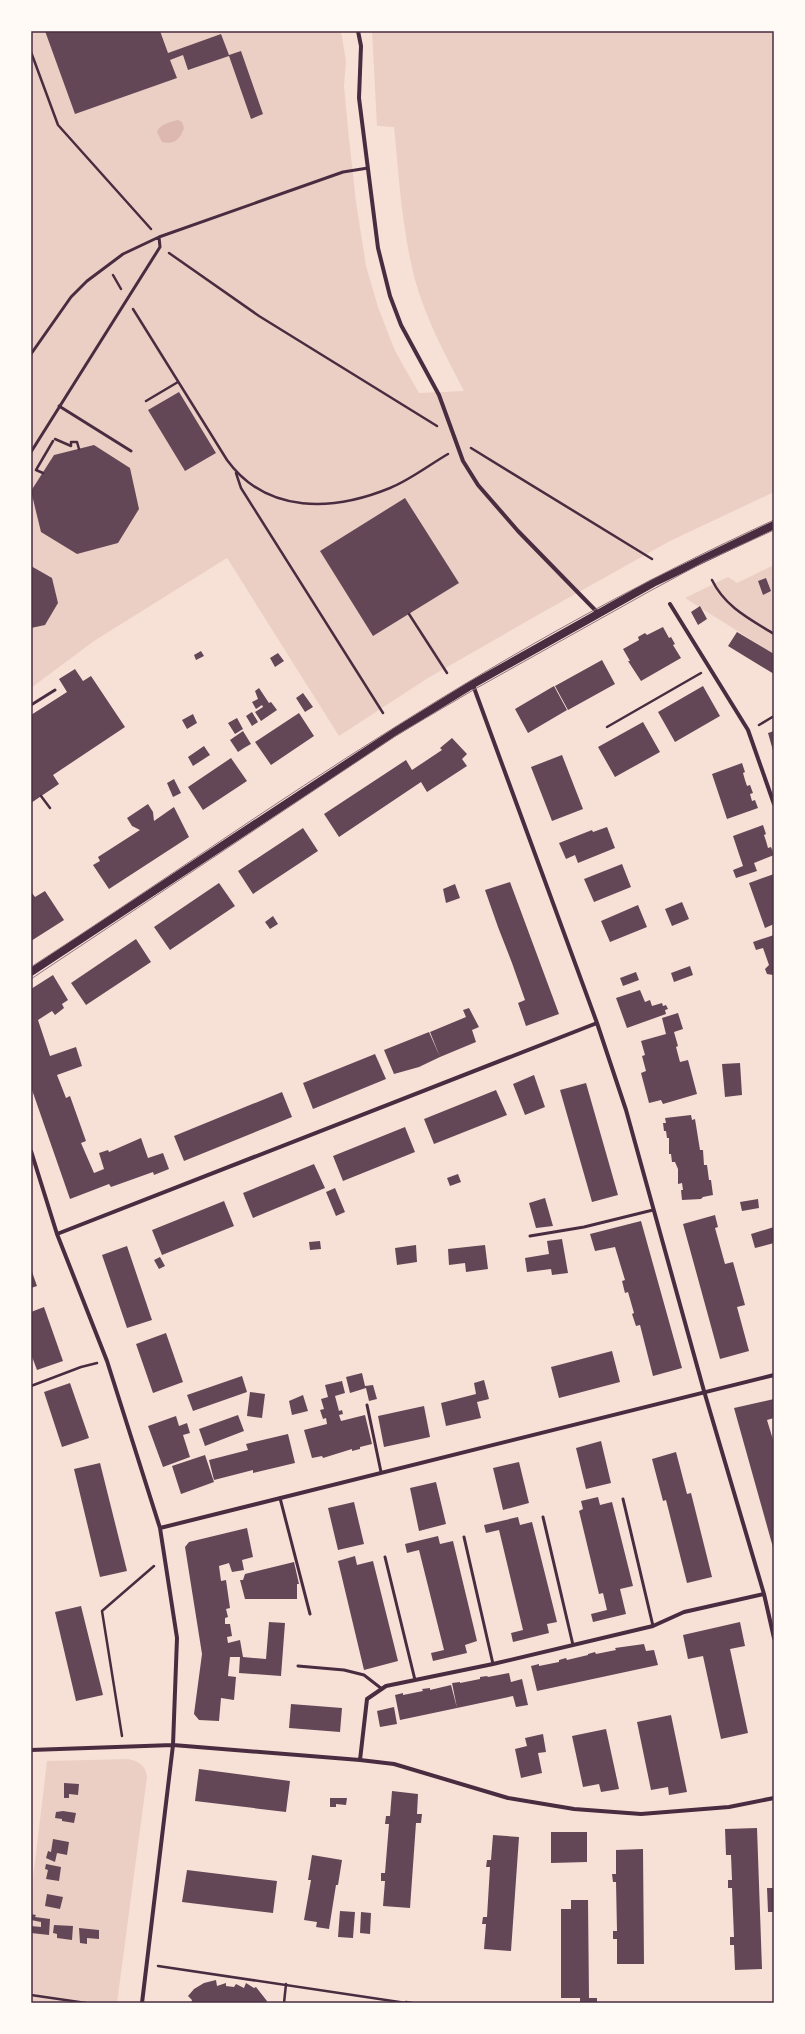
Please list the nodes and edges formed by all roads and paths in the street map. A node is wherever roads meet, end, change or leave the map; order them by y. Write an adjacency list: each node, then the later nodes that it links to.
1 (358, 31): 3 (street)
2 (31, 52): 4 (path)
3 (368, 168): 5 (lane); 13 (street)
4 (146, 223)
5 (159, 237): 7 (lane); 8 (lane)
6 (167, 252): 13 (path)
7 (107, 265): 8 (path); 9 (lane)
8 (128, 300): 10 (path); 12 (lane)
9 (31, 354)
10 (178, 382): 11 (path); 20 (path)
11 (146, 401)
12 (59, 406): 15 (lane); 18 (lane)
13 (455, 437): 16 (street); 22 (path)
14 (54, 439): 17 (path)
15 (32, 447): 19 (lane)
16 (459, 448): 20 (path); 26 (street)
17 (79, 449)
18 (131, 451)
19 (31, 452)
20 (235, 471): 33 (path)
21 (774, 525): 26 (main road)
22 (652, 559)
23 (712, 580): 27 (path)
24 (670, 604): 28 (street)
25 (409, 614): 29 (path)
26 (599, 614): 30 (main road)
27 (774, 634)
28 (709, 668): 35 (path); 36 (street)
29 (447, 673)
30 (473, 684): 40 (main road); 41 (street)
31 (55, 690): 32 (lane)
32 (31, 706)
33 (384, 713)
34 (774, 716): 36 (path)
35 (607, 727)
36 (748, 730): 38 (street)
37 (41, 796): 39 (path)
38 (774, 804)
39 (50, 808)
40 (31, 972)
41 (597, 1023): 43 (street); 44 (street)
42 (31, 1151): 44 (street)
43 (654, 1210): 45 (lane); 49 (street)
44 (57, 1234): 46 (street)
45 (530, 1236)
46 (107, 1361): 48 (path); 55 (street)
47 (774, 1375): 49 (street)
48 (31, 1386)
49 (704, 1391): 51 (street); 59 (street)
50 (367, 1405): 51 (lane)
51 (381, 1472): 52 (street)
52 (280, 1498): 55 (street); 60 (lane)
53 (623, 1499): 61 (lane)
54 (543, 1517): 63 (lane)
55 (160, 1528): 57 (street)
56 (464, 1537): 64 (lane)
57 (165, 1557): 68 (street); 69 (path)
58 (385, 1557): 66 (lane)
59 (764, 1594): 61 (street); 62 (street)
60 (310, 1614)
61 (654, 1626): 63 (street)
62 (774, 1638)
63 (573, 1645): 64 (street)
64 (493, 1664): 66 (street)
65 (298, 1666): 67 (lane)
66 (415, 1680): 67 (street)
67 (382, 1689): 71 (street)
68 (173, 1745): 69 (street); 71 (street); 73 (street)
69 (124, 1747): 70 (street)
70 (31, 1750)
71 (360, 1760): 72 (street)
72 (774, 1798)
73 (148, 1964): 74 (path); 77 (street)
74 (286, 1984): 78 (path); 79 (path)
75 (31, 1996): 76 (path)
76 (86, 2003)
77 (142, 2003)
78 (284, 2003)
79 (406, 2003): 80 (path)
80 (412, 2003)

